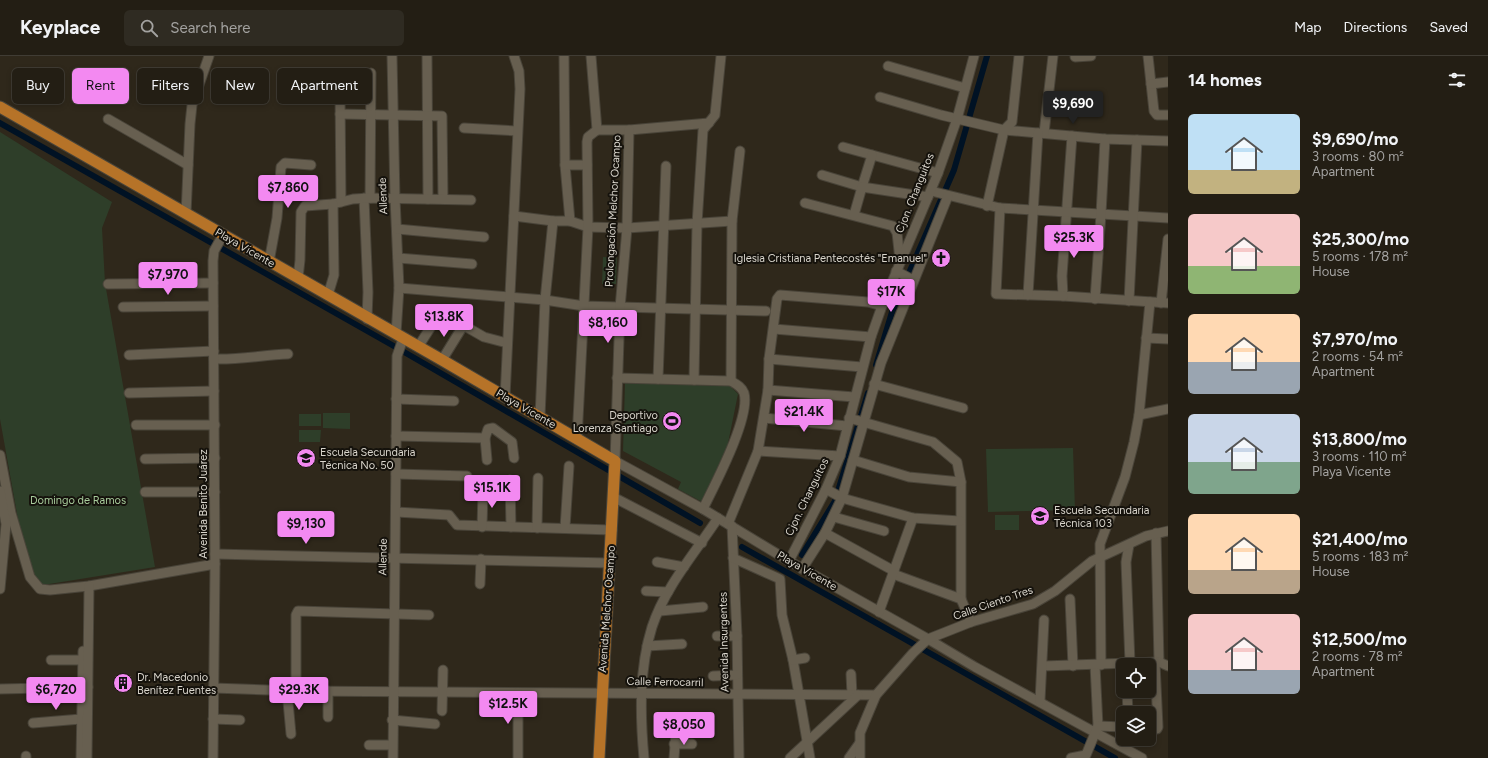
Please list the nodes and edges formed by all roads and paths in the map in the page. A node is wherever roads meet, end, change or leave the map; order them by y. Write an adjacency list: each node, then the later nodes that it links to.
1 (209, 56): 43 (street)
2 (392, 56): 24 (street, Allende)
3 (427, 56): 26 (street)
4 (514, 56): 34 (street)
5 (564, 56): 45 (street)
6 (591, 56): 31 (street)
7 (721, 56): 29 (street)
8 (1019, 56): 33 (street)
9 (1053, 56): 35 (street)
10 (1091, 56): 13 (street)
11 (1148, 56): 16 (street)
12 (971, 57): 17 (street, Cjon. Changuitos)
13 (1075, 57)
14 (888, 66): 17 (street)
15 (1168, 82): 16 (street)
16 (1150, 84): 25 (street)
17 (965, 88): 28 (street, Cjon. Changuitos)
18 (880, 97): 28 (street)
19 (340, 104): 22 (street)
20 (372, 104): 23 (street)
21 (0, 107): 64 (main road, Playa Vicente)
22 (340, 114): 23 (street); 58 (street)
23 (372, 114): 24 (street); 53 (street)
24 (393, 115): 26 (street); 54 (street, Allende)
25 (1168, 115)
26 (427, 116): 55 (street); 56 (street)
27 (108, 119): 43 (street)
28 (960, 119): 33 (street); 48 (street, Cjon. Changuitos)
29 (709, 123): 32 (street); 73 (street)
30 (464, 128): 34 (street)
31 (597, 130): 32 (street); 46 (street)
32 (629, 130): 76 (street, Prolongación Melchor Ocampo)
33 (1004, 130): 35 (street); 60 (street)
34 (517, 131): 67 (street)
35 (1041, 133): 36 (street); 62 (street)
36 (1072, 136): 37 (street); 63 (street)
37 (1105, 139): 38 (street); 65 (street)
38 (1137, 140): 39 (street); 68 (street)
39 (1168, 141)
40 (843, 147): 42 (street)
41 (740, 151): 72 (street)
42 (872, 155): 48 (street); 50 (street)
43 (188, 165): 64 (street)
44 (311, 165): 82 (street)
45 (565, 165): 46 (street); 71 (street)
46 (587, 165): 75 (street)
47 (666, 166): 74 (street)
48 (938, 174): 51 (street, Cjon. Changuitos)
49 (822, 175): 50 (street)
50 (862, 187): 51 (street); 66 (street)
51 (931, 193): 52 (street); 83 (street, Cjon. Changuitos)
52 (947, 196): 60 (street); 87 (street, Cjon. Changuitos)
53 (367, 198): 54 (street); 58 (street); 109 (street)
54 (395, 198): 55 (street); 77 (street, Allende)
55 (428, 199): 56 (street)
56 (443, 199): 57 (street)
57 (471, 200)
58 (337, 203): 86 (street); 91 (street)
59 (805, 203): 66 (street)
60 (987, 206): 61 (street)
61 (1000, 208): 62 (street); 92 (street)
62 (1033, 210): 63 (street); 92 (street)
63 (1067, 212): 65 (street); 93 (street)
64 (186, 214): 79 (main road, Playa Vicente)
65 (1101, 214): 68 (street); 95 (street)
66 (854, 215): 83 (street)
67 (514, 216): 70 (street); 94 (street)
68 (1135, 216): 69 (street); 97 (street)
69 (1168, 218)
70 (553, 221): 71 (street); 96 (street)
71 (570, 221): 75 (street)
72 (732, 221): 73 (street); 107 (street)
73 (698, 224): 74 (street); 106 (street)
74 (664, 226): 76 (street); 105 (street)
75 (588, 228): 76 (street); 101 (street)
76 (627, 228): 104 (street, Prolongación Melchor Ocampo)
77 (397, 229): 78 (street); 81 (street, Allende)
78 (484, 237)
79 (221, 239): 82 (main road, Playa Vicente); 88 (street, Avenida Benito Juárez)
80 (1168, 239): 99 (street)
81 (398, 258): 84 (street); 90 (street, Allende)
82 (269, 262): 86 (main road, Playa Vicente)
83 (900, 262): 85 (street, Cjon. Changuitos)
84 (472, 264)
85 (899, 273): 87 (street); 102 (street, Cjon. Changuitos)
86 (298, 278): 91 (main road, Playa Vicente)
87 (913, 280): 128 (street, Cjon. Changuitos)
88 (213, 283): 89 (street); 100 (street, Avenida Benito Juárez)
89 (108, 284)
90 (399, 288): 94 (street); 114 (street, Allende)
91 (328, 295): 109 (main road, Playa Vicente)
92 (1028, 295): 93 (street)
93 (1063, 296): 95 (street)
94 (509, 297): 96 (street); 116 (street)
95 (1095, 299): 97 (street)
96 (545, 300): 101 (street); 139 (street)
97 (1129, 301): 98 (street)
98 (1150, 302): 99 (street); 113 (street)
99 (1165, 303)
100 (213, 306): 103 (street); 120 (street, Avenida Benito Juárez)
101 (584, 306): 104 (street); 146 (street)
102 (882, 306): 111 (street); 112 (street, Cjon. Changuitos)
103 (123, 307)
104 (622, 308): 105 (street); 124 (street, Prolongación Melchor Ocampo)
105 (660, 309): 106 (street); 125 (street)
106 (695, 310): 107 (street); 126 (street)
107 (732, 310): 108 (street); 127 (street)
108 (766, 311)
109 (367, 319): 114 (main road, Playa Vicente)
110 (463, 326): 116 (street); 117 (street); 122 (street)
111 (774, 329): 112 (street); 121 (street)
112 (871, 337): 123 (street, Cjon. Changuitos)
113 (1146, 338): 115 (street); 138 (street)
114 (400, 339): 117 (main road, Playa Vicente); 134 (street, Allende)
115 (1168, 339)
116 (507, 342): 132 (street)
117 (418, 347): 122 (main road, Playa Vicente)
118 (288, 354): 120 (street)
119 (129, 355): 120 (street)
120 (214, 355): 130 (street, Avenida Benito Juárez)
121 (769, 359): 123 (street); 129 (street)
122 (442, 360): 132 (main road, Playa Vicente)
123 (862, 367): 133 (street, Cjon. Changuitos)
124 (619, 378): 125 (street); 156 (street, Prolongación Melchor Ocampo)
125 (658, 379): 126 (street)
126 (694, 380): 127 (street)
127 (731, 381): 169 (street)
128 (874, 384): 136 (street); 141 (street, Cjon. Changuitos)
129 (768, 390): 133 (street); 140 (street)
130 (214, 391): 131 (street); 142 (street, Avenida Benito Juárez)
131 (129, 393)
132 (505, 397): 139 (main road, Playa Vicente)
133 (854, 397): 141 (street, Cjon. Changuitos)
134 (396, 399): 135 (street); 144 (street, Allende)
135 (454, 401)
136 (963, 408)
137 (1168, 409): 138 (street)
138 (1143, 414): 191 (street)
139 (540, 417): 146 (main road, Playa Vicente)
140 (764, 418): 141 (street); 147 (street)
141 (855, 422): 149 (street, Cjon. Changuitos); 154 (street, Cjon. Changuitos); 161 (street)
142 (214, 424): 143 (street); 151 (street, Avenida Benito Juárez)
143 (136, 425)
144 (396, 436): 145 (street); 157 (street, Allende)
145 (485, 438): 152 (street); 153 (street)
146 (577, 439): 156 (main road, Playa Vicente)
147 (758, 451): 149 (street); 176 (street)
148 (0, 456): 171 (street)
149 (840, 456): 162 (street, Cjon. Changuitos)
150 (145, 458): 151 (street)
151 (215, 458): 166 (street, Avenida Benito Juárez)
152 (514, 458)
153 (487, 460)
154 (853, 460): 161 (street); 168 (street, Cjon. Changuitos)
155 (569, 466): 180 (street)
156 (615, 470): 167 (main road, Avenida Melchor Ocampo); 169 (street, Playa Vicente)
157 (396, 474): 158 (street); 170 (street, Allende)
158 (467, 476)
159 (538, 478): 179 (street)
160 (510, 480): 178 (street)
161 (961, 482): 175 (street)
162 (828, 490): 168 (street); 195 (street, Cjon. Changuitos)
163 (0, 491): 171 (street)
164 (483, 491): 177 (street)
165 (145, 492): 166 (street)
166 (215, 492): 190 (street, Avenida Benito Juárez)
167 (614, 498): 181 (main road, Avenida Melchor Ocampo); 186 (street)
168 (840, 498): 172 (street, Cjon. Changuitos); 174 (street)
169 (703, 509): 173 (street, Playa Vicente)
170 (396, 512): 177 (street); 192 (street, Allende)
171 (7, 514): 187 (street); 189 (street)
172 (834, 517): 182 (street); 184 (street, Cjon. Changuitos)
173 (718, 518): 176 (street, Playa Vicente); 186 (street)
174 (914, 518): 175 (street); 201 (street)
175 (960, 521): 207 (street)
176 (730, 525): 193 (street, Avenida Insurgentes); 195 (street, Playa Vicente)
177 (482, 527): 178 (street)
178 (511, 527): 179 (street)
179 (537, 528): 180 (street)
180 (565, 528): 181 (street)
181 (612, 530): 197 (main road, Avenida Melchor Ocampo)
182 (884, 531)
183 (1168, 531): 185 (street, Calle Ciento Tres)
184 (825, 533): 200 (street, Cjon. Changuitos); 201 (street)
185 (1156, 533): 188 (street, Calle Ciento Tres); 226 (street)
186 (702, 543): 199 (street)
187 (20, 544): 189 (street); 203 (street)
188 (1129, 545): 191 (street, Calle Ciento Tres); 222 (street)
189 (5, 547): 204 (street)
190 (215, 554): 192 (street); 198 (street, Avenida Benito Juárez)
191 (1100, 556): 215 (street, Calle Ciento Tres); 228 (street)
192 (395, 558): 194 (street); 212 (street, Allende)
193 (733, 558): 217 (street, Avenida Insurgentes); 225 (street)
194 (481, 559): 197 (street); 202 (street)
195 (789, 561): 200 (street, Playa Vicente)
196 (657, 562): 199 (street)
197 (610, 563): 244 (main road, Avenida Melchor Ocampo)
198 (215, 564): 203 (street); 237 (street, Avenida Benito Juárez)
199 (684, 567): 206 (street)
200 (802, 568): 211 (street, Playa Vicente)
201 (893, 573): 207 (street); 211 (street)
202 (480, 584)
203 (87, 586): 224 (street); 236 (street)
204 (0, 589)
205 (646, 591): 206 (street)
206 (668, 592): 210 (street)
207 (961, 599): 215 (street)
208 (1070, 599): 230 (street)
209 (703, 607): 210 (street)
210 (660, 611): 220 (street)
211 (879, 612): 218 (street, Playa Vicente)
212 (395, 614): 213 (street); 239 (street); 241 (street, Allende)
213 (428, 615)
214 (1044, 620): 229 (street)
215 (970, 622): 218 (street, Calle Ciento Tres)
216 (717, 636): 217 (street)
217 (737, 636): 234 (street, Avenida Insurgentes)
218 (927, 640): 248 (street, Calle Ciento Tres); 250 (street, Playa Vicente)
219 (682, 644): 220 (street)
220 (647, 646): 245 (street)
221 (805, 658): 225 (street)
222 (1127, 658)
223 (51, 660): 224 (street)
224 (83, 660): 236 (street)
225 (793, 660): 249 (street)
226 (1157, 663): 231 (street); 260 (street)
227 (1116, 664): 228 (street)
228 (1098, 665): 230 (street); 263 (street)
229 (1043, 666): 230 (street); 250 (street)
230 (1073, 666)
231 (1168, 666)
232 (443, 670): 242 (street)
233 (851, 674): 247 (street)
234 (737, 675): 235 (street); 246 (street, Avenida Insurgentes)
235 (712, 676)
236 (86, 687): 238 (street); 253 (street); 271 (street)
237 (213, 688): 239 (street, Calle Ferrocarril); 254 (street, Avenida Benito Juárez)
238 (0, 689)
239 (291, 691): 240 (street, Calle Ferrocarril); 262 (street)
240 (328, 691): 241 (street, Calle Ferrocarril); 252 (street)
241 (392, 691): 242 (street, Calle Ferrocarril); 256 (street, Allende)
242 (442, 692): 243 (street, Calle Ferrocarril); 251 (street)
243 (518, 693): 244 (street, Calle Ferrocarril); 274 (street)
244 (602, 693): 245 (street, Calle Ferrocarril); 275 (main road, Avenida Melchor Ocampo)
245 (642, 694): 246 (street, Calle Ferrocarril); 276 (street)
246 (737, 695): 249 (street, Calle Ferrocarril); 278 (street, Avenida Insurgentes)
247 (855, 695): 248 (street, Calle Ferrocarril); 249 (street, Calle Ferrocarril); 264 (street)
248 (876, 695): 267 (street, Calle Ciento Tres)
249 (799, 696): 264 (street)
250 (1040, 701): 263 (street, Playa Vicente)
251 (442, 711)
252 (328, 717)
253 (81, 719): 257 (street); 270 (street)
254 (213, 719): 255 (street); 272 (street, Avenida Benito Juárez)
255 (240, 720)
256 (392, 720): 258 (street); 268 (street, Allende)
257 (33, 724)
258 (435, 724)
259 (1116, 729): 263 (street)
260 (1156, 729)
261 (676, 733): 265 (street)
262 (290, 734)
263 (1094, 736): 283 (street); 284 (street, Playa Vicente)
264 (806, 742): 279 (street); 280 (street)
265 (674, 744): 266 (street); 277 (street)
266 (692, 744)
267 (859, 744): 281 (street); 282 (street)
268 (392, 745): 269 (street); 273 (street, Allende)
269 (369, 746)
270 (81, 758)
271 (87, 758)
272 (213, 758)
273 (393, 758)
274 (518, 758)
275 (599, 758)
276 (644, 758)
277 (674, 758)
278 (739, 758)
279 (790, 758)
280 (810, 758)
281 (849, 758)
282 (860, 758)
283 (1070, 758)
284 (1142, 758)

